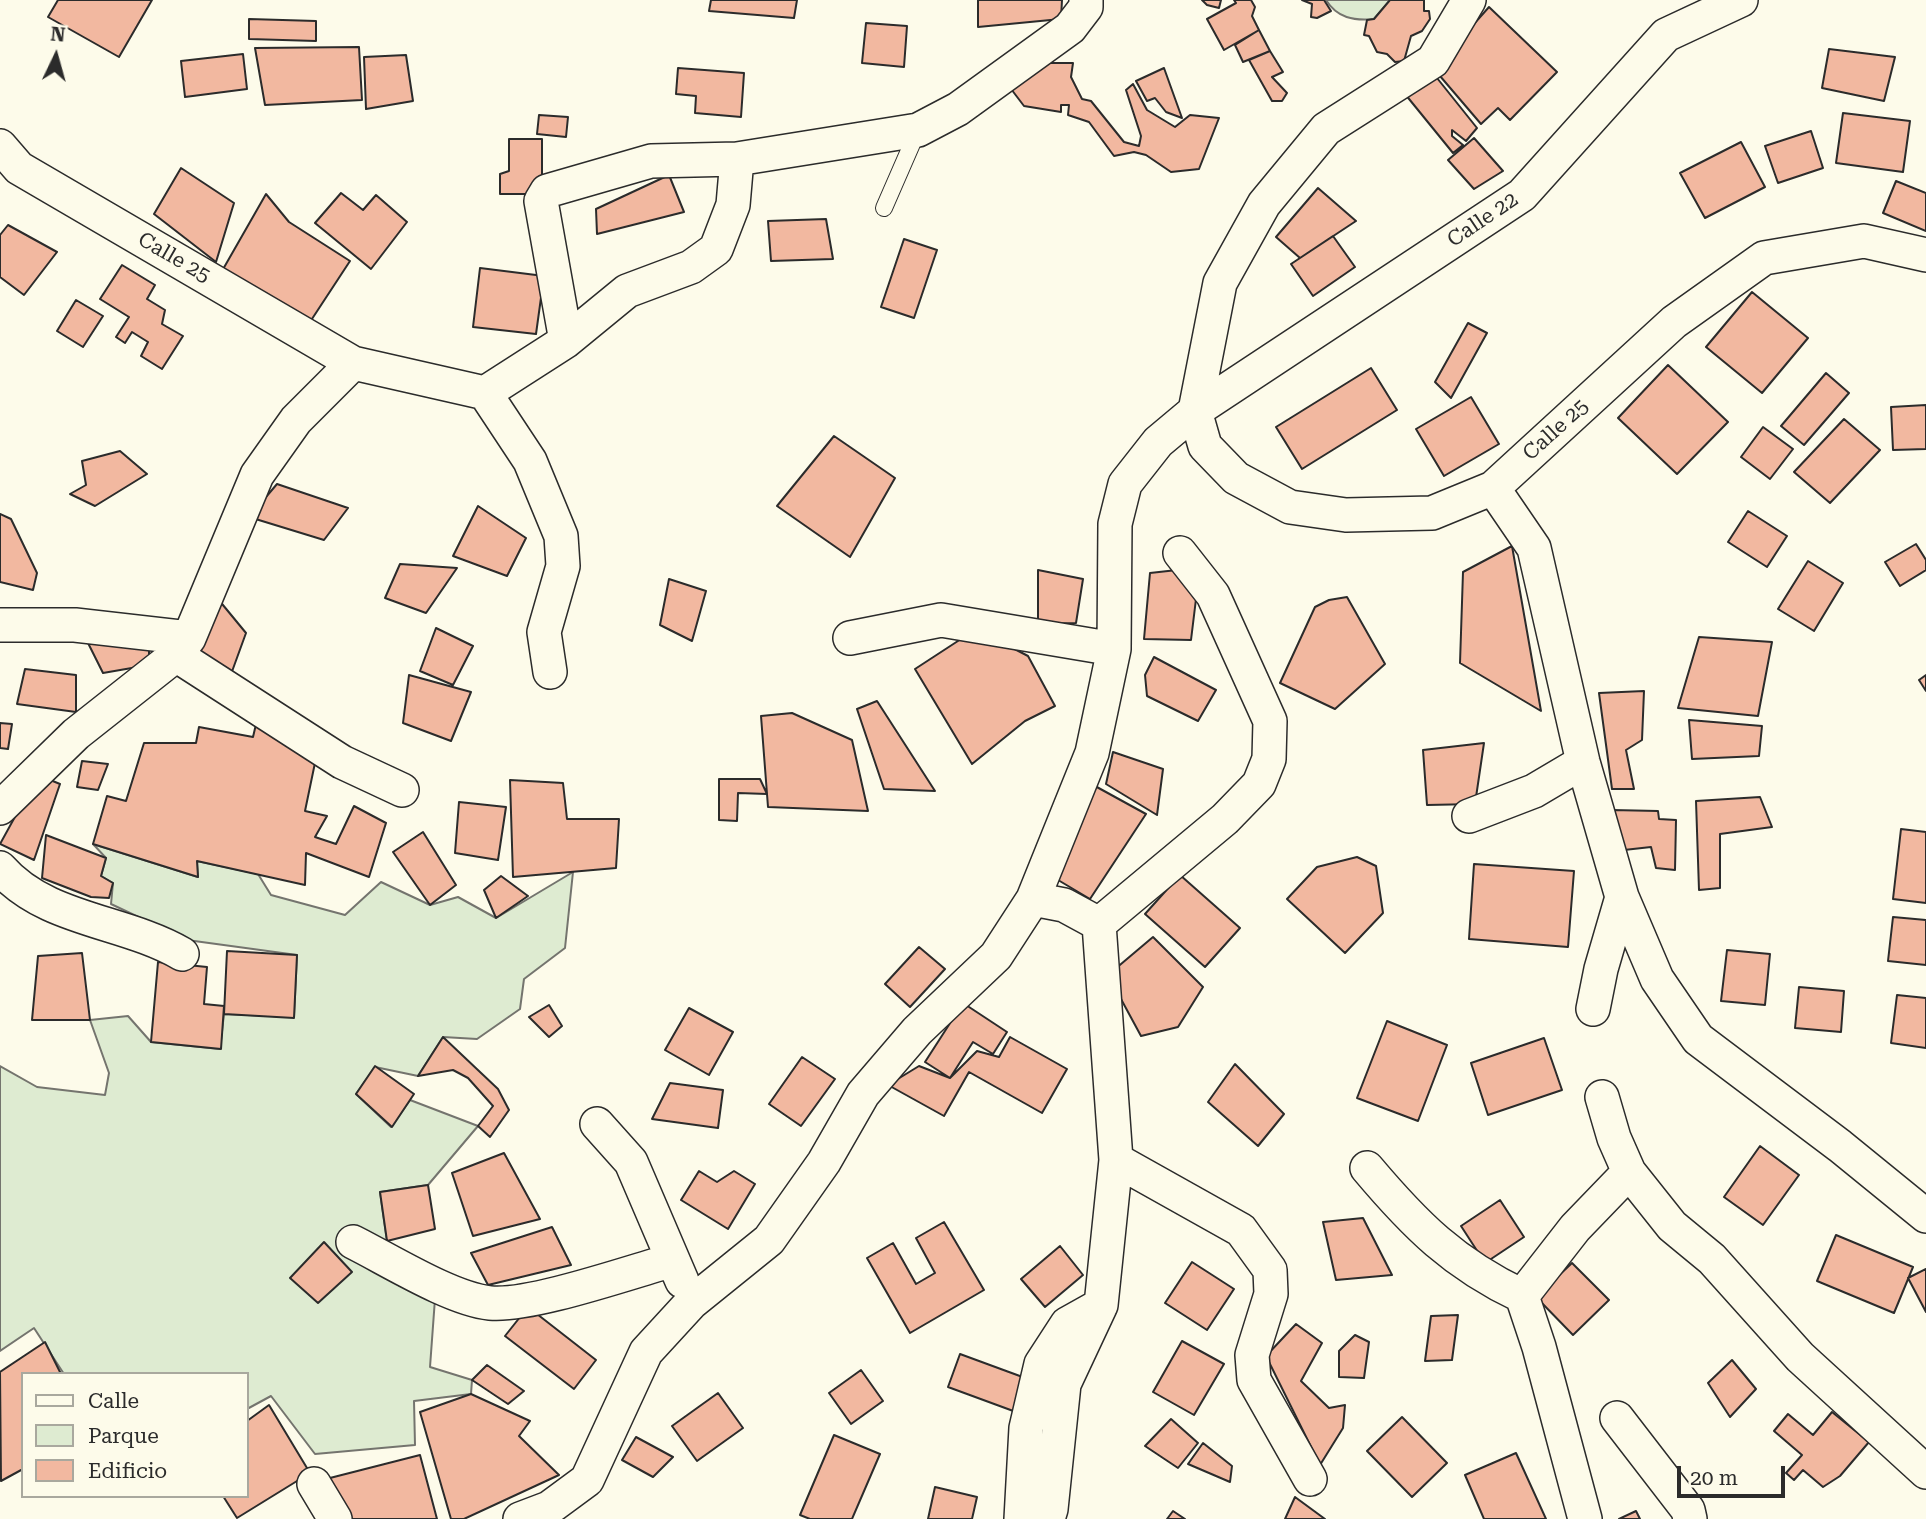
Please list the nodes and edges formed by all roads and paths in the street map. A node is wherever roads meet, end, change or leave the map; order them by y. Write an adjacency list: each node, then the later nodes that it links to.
1 (1086, 0): 4 (street)
2 (1469, 0): 12 (street)
3 (1741, 0): 12 (street, Calle 22)
4 (918, 130): 5 (street); 7 (lane)
5 (737, 159): 9 (street); 9 (street)
6 (6, 167): 10 (street, Calle 25)
7 (884, 208)
8 (1926, 255): 13 (street, Calle 25)
9 (566, 341): 11 (street)
10 (353, 363): 11 (street, Calle 25); 17 (street)
11 (485, 393): 19 (street)
12 (1195, 411): 13 (street, Calle 25); 18 (street, Calle 22)
13 (1493, 488): 20 (street)
14 (1180, 553): 27 (street)
15 (0, 625): 17 (street)
16 (850, 638): 18 (street)
17 (183, 647): 21 (street); 22 (street)
18 (1114, 649): 26 (street, Calle 22)
19 (551, 672)
20 (1583, 762): 23 (street); 25 (street)
21 (402, 790)
22 (0, 808)
23 (1469, 816)
24 (0, 868): 28 (street)
25 (1622, 897): 29 (street); 35 (street)
26 (1033, 899): 27 (street); 39 (street, Calle 22)
27 (1099, 924): 32 (street)
28 (182, 954)
29 (1593, 1009)
30 (1602, 1097): 34 (street)
31 (597, 1124): 37 (street)
32 (1116, 1160): 42 (street); 44 (street)
33 (1367, 1168): 38 (street)
34 (1629, 1172): 38 (street); 41 (street)
35 (1926, 1216)
36 (352, 1242): 37 (street)
37 (673, 1260): 39 (street)
38 (1522, 1296): 47 (street)
39 (691, 1303): 46 (street, Calle 22)
40 (1617, 1418): 48 (street)
41 (1926, 1472)
42 (1310, 1479)
43 (314, 1484): 45 (street)
44 (1048, 1516)
45 (335, 1519)
46 (520, 1519)
47 (1584, 1519)
48 (1690, 1519)

